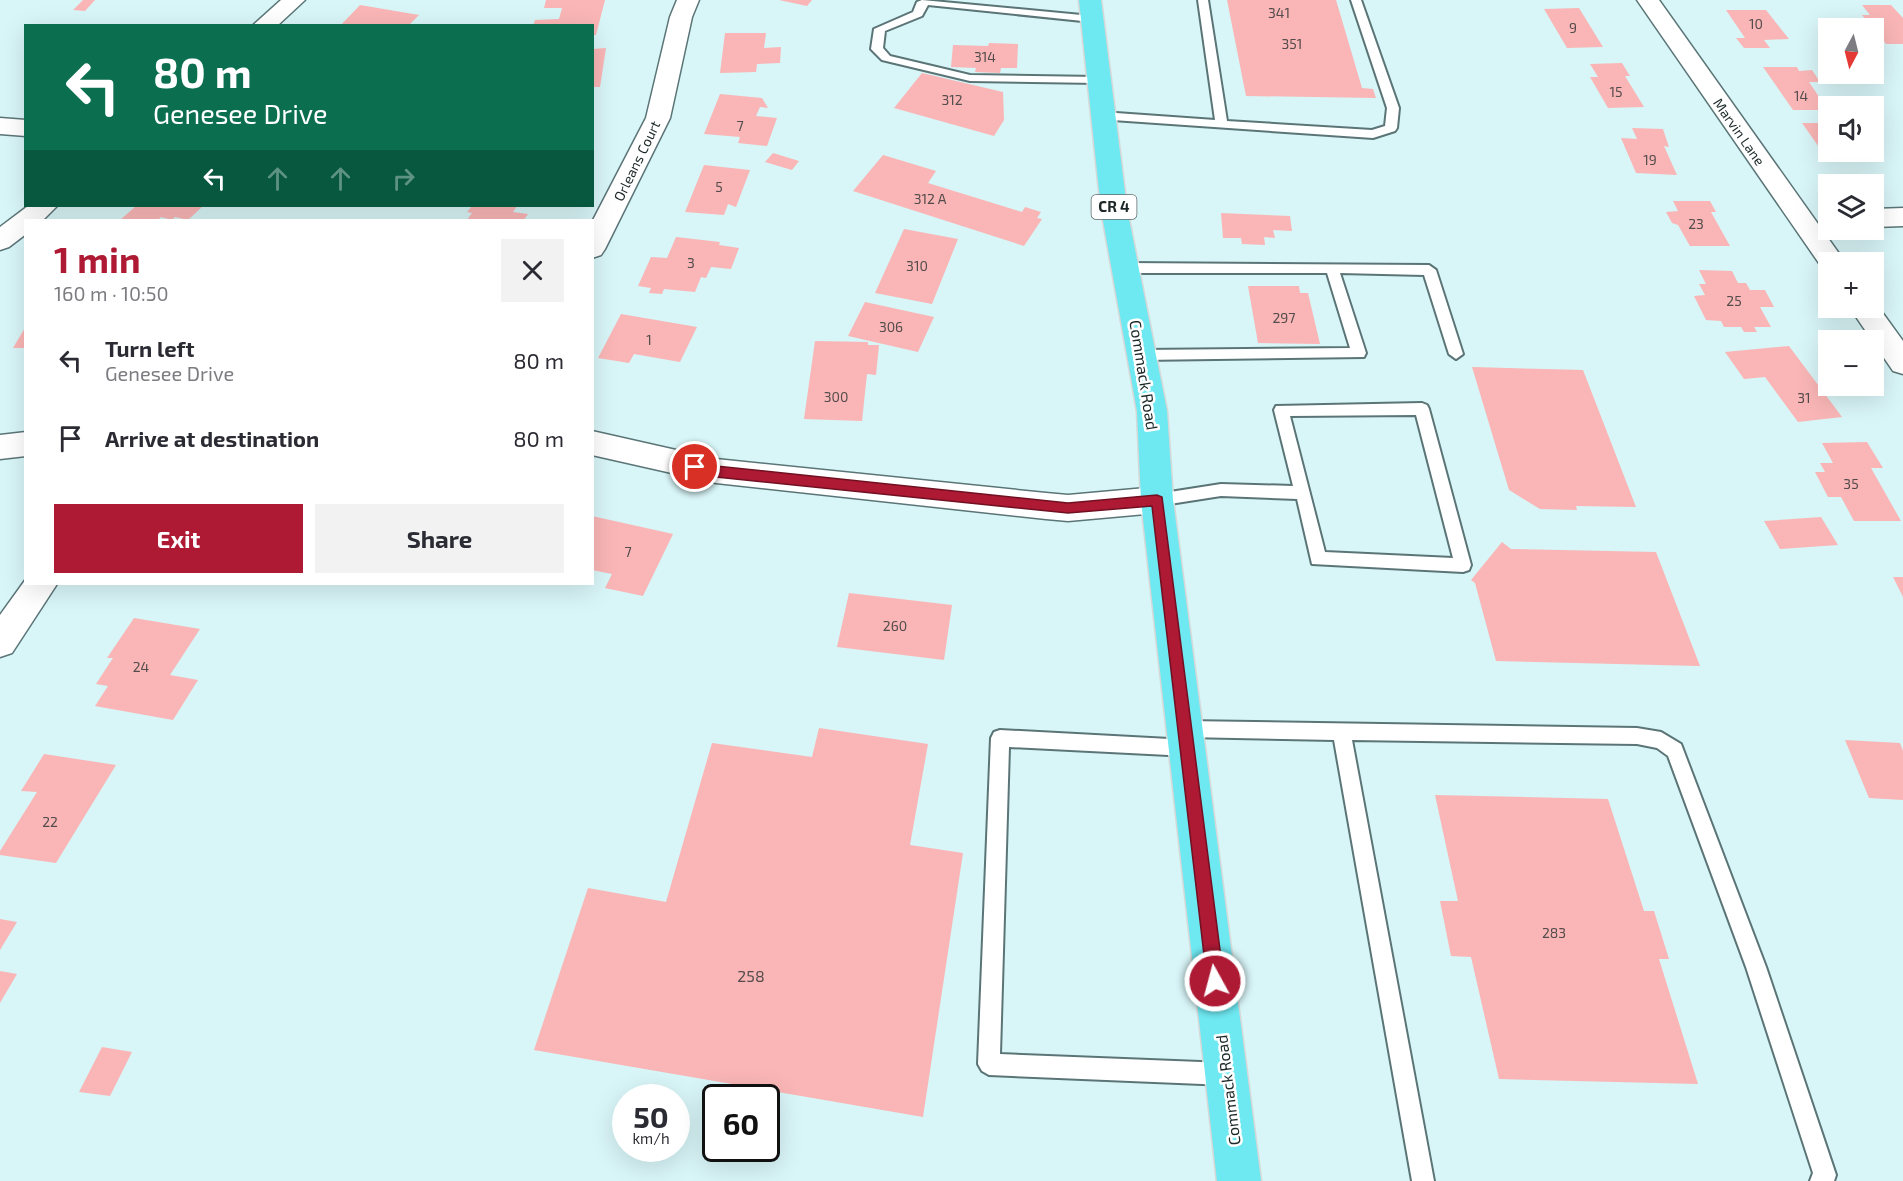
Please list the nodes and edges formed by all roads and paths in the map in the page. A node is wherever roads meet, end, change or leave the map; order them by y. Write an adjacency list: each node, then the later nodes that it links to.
1 (294, 0): 7 (street)
2 (688, 0): 21 (street, Orleans Court)
3 (1203, 0): 10 (lane)
4 (1356, 0): 10 (lane)
5 (1648, 0): 17 (street, Marvin Lane)
6 (1091, 9): 8 (main road, Commack Road / CR 4); 8 (lane)
7 (265, 24)
8 (1098, 80): 9 (main road, Commack Road / CR 4)
9 (1102, 116): 10 (lane); 23 (main road, Commack Road / CR 4)
10 (1222, 124)
11 (0, 126): 12 (street)
12 (24, 128)
13 (43, 207): 16 (street)
14 (1903, 217): 15 (street)
15 (1884, 218)
16 (28, 219)
17 (1802, 219): 18 (street); 22 (street, Marvin Lane)
18 (1818, 219)
19 (24, 222): 20 (street)
20 (0, 241)
21 (594, 245)
22 (1826, 252)
23 (1125, 268): 24 (lane); 27 (main road, Commack Road / CR 4)
24 (1332, 268): 26 (lane); 27 (lane)
25 (1871, 318): 28 (street)
26 (1456, 354)
27 (1141, 355): 33 (main road, Commack Road / CR 4)
28 (1903, 363)
29 (594, 443): 33 (street)
30 (24, 444): 31 (street)
31 (0, 447)
32 (1304, 493): 32 (lane); 33 (lane)
33 (1157, 500): 37 (main road, Commack Road / CR 4)
34 (40, 585): 35 (street)
35 (0, 642)
36 (1341, 731): 37 (lane); 40 (lane); 41 (lane)
37 (1187, 739): 38 (main road, Commack Road / CR 4); 38 (lane)
38 (1226, 1074): 39 (main road, Commack Road / CR 4)
39 (1239, 1181)
40 (1423, 1181)
41 (1821, 1181)

